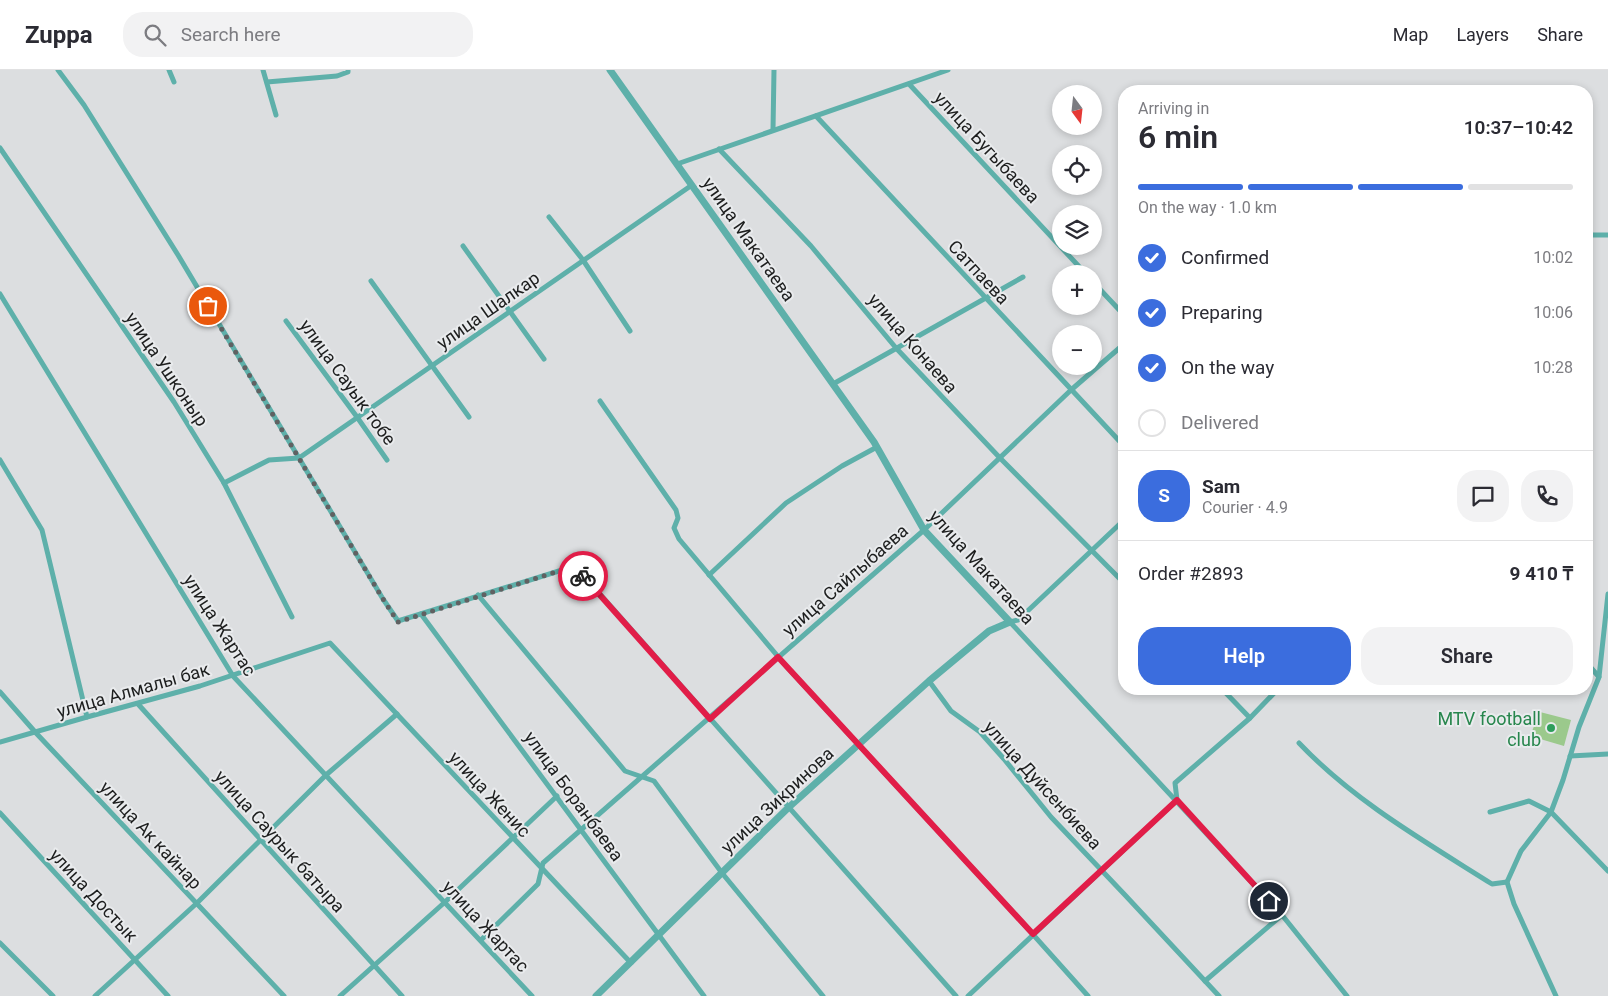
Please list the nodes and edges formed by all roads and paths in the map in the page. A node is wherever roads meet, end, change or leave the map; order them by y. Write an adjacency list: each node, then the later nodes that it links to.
1 (58, 70): 44 (street)
2 (169, 70): 8 (street)
3 (263, 70): 9 (street)
4 (348, 70): 9 (street)
5 (610, 70): 16 (street, улица Макатаева)
6 (774, 70): 13 (street)
7 (948, 70): 10 (street)
8 (174, 82)
9 (267, 82): 11 (street)
10 (909, 84): 12 (street); 23 (street, улица Бугыбаева)
11 (276, 114)
12 (816, 116): 13 (street); 28 (street, Сатпаева)
13 (773, 130): 15 (street)
14 (0, 148): 48 (street, улица Ушконыр)
15 (719, 149): 16 (street); 33 (street, улица Конаева)
16 (677, 164): 17 (street, улица Макатаева)
17 (692, 185): 22 (street, улица Шалкар); 37 (street, улица Макатаева)
18 (549, 217): 22 (street)
19 (1593, 235): 20 (street)
20 (1608, 235)
21 (463, 246): 30 (street)
22 (583, 260): 30 (street, улица Шалкар); 32 (street)
23 (1078, 265)
24 (1023, 277): 28 (street)
25 (371, 281): 36 (street)
26 (1102, 292): 29 (street)
27 (0, 294): 62 (street, улица Жартас)
28 (984, 297): 33 (street); 38 (street, Сатпаева)
29 (1118, 309)
30 (509, 311): 35 (street); 36 (street, улица Шалкар)
31 (286, 321): 41 (street, улица Сауык тобе)
32 (630, 331)
33 (896, 348): 37 (street); 45 (street, улица Конаева)
34 (1118, 349): 38 (street, улица Сайлыбаева)
35 (544, 359)
36 (432, 365): 40 (street); 41 (street, улица Шалкар)
37 (833, 384): 43 (street, улица Макатаева)
38 (1071, 390): 42 (street, Сатпаева); 45 (street, улица Сайлыбаева)
39 (600, 401): 52 (street)
40 (469, 416)
41 (357, 417): 44 (street, улица Шалкар); 47 (street, улица Сауык тобе)
42 (1118, 440)
43 (877, 447): 50 (street, улица Макатаева); 52 (street)
44 (299, 458): 48 (street); 56 (street)
45 (1000, 458): 50 (street, улица Сайлыбаева); 51 (street, улица Конаева)
46 (0, 460): 72 (street)
47 (387, 460)
48 (224, 483): 57 (street, улица Ушконыр)
49 (1118, 526): 51 (street, улица Зикринова)
50 (924, 530): 58 (street, улица Макатаева); 60 (street, улица Сайлыбаева)
51 (1092, 550): 53 (street, улица Конаева); 58 (street, улица Зикринова)
52 (709, 576): 60 (street)
53 (1118, 577)
54 (1608, 594): 63 (street)
55 (478, 595): 56 (street); 74 (street); 82 (street)
56 (421, 614): 83 (street, улица Боранбаева)
57 (292, 617)
58 (1010, 622): 64 (street, улица Зикринова); 84 (street, улица Макатаева)
59 (330, 643): 62 (street, улица Алмалы бак); 71 (street, улица Женис)
60 (778, 657): 74 (street, улица Сайлыбаева); 78 (street)
61 (1593, 670): 63 (street)
62 (233, 676): 70 (street, улица Алмалы бак); 81 (street, улица Жартас)
63 (1598, 676): 65 (street)
64 (929, 681): 78 (street, улица Зикринова); 93 (street, улица Дуйсенбиева)
65 (1593, 689)
66 (0, 692): 75 (street, улица Ак кайнар)
67 (1228, 695): 73 (street)
68 (1272, 695): 73 (street)
69 (1591, 695): 80 (street)
70 (138, 704): 72 (street, улица Алмалы бак); 91 (street, улица Саурык батыра)
71 (397, 714): 81 (street); 90 (street, улица Женис)
72 (87, 717): 75 (street, улица Алмалы бак)
73 (1250, 718): 84 (street)
74 (710, 719): 82 (street, улица Сайлыбаева); 85 (street)
75 (36, 732): 76 (street, улица Алмалы бак); 98 (street, улица Ак кайнар)
76 (0, 742)
77 (1300, 742): 96 (street)
78 (859, 745): 85 (street, улица Зикринова); 100 (street)
79 (1608, 754): 80 (street)
80 (1570, 756): 87 (street)
81 (326, 775): 91 (street); 97 (street, улица Жартас)
82 (642, 777): 89 (street, улица Сайлыбаева); 95 (street)
83 (557, 796): 89 (street, улица Боранбаева); 90 (street)
84 (1177, 800): 93 (street); 99 (street, улица Макатаева)
85 (788, 808): 95 (street, улица Зикринова); 118 (street)
86 (1490, 812): 87 (street)
87 (1551, 812): 94 (street); 96 (street)
88 (0, 813): 104 (street, улица Достык)
89 (581, 829): 92 (street, улица Сайлыбаева); 101 (street, улица Боранбаева)
90 (513, 838): 92 (street, улица Женис); 97 (street)
91 (262, 841): 98 (street); 106 (street, улица Саурык батыра)
92 (542, 869): 102 (street, улица Сайлыбаева); 105 (street, улица Женис)
93 (1102, 870): 100 (street); 107 (street, улица Дуйсенбиева)
94 (1608, 871)
95 (722, 873): 101 (street, улица Зикринова); 117 (street)
96 (1506, 882): 123 (street)
97 (445, 902): 102 (street, улица Жартас); 106 (street)
98 (197, 904): 104 (street); 111 (street, улица Ак кайнар)
99 (1282, 915): 107 (street); 122 (street, улица Макатаева)
100 (1033, 934): 119 (street); 120 (street)
101 (659, 935): 105 (street, улица Зикринова); 116 (street, улица Боранбаева)
102 (480, 940): 114 (street, улица Жартас)
103 (0, 943): 108 (street)
104 (136, 961): 109 (street); 110 (street, улица Достык)
105 (631, 963): 115 (street, улица Зикринова)
106 (374, 965): 112 (street); 113 (street, улица Саурык батыра)
107 (1205, 981): 121 (street, улица Дуйсенбиева)
108 (53, 996)
109 (95, 996)
110 (168, 996)
111 (284, 996)
112 (340, 996)
113 (402, 996)
114 (532, 996)
115 (596, 996)
116 (704, 996)
117 (823, 996)
118 (956, 996)
119 (968, 996)
120 (1088, 996)
121 (1219, 996)
122 (1346, 996)
123 (1556, 996)

